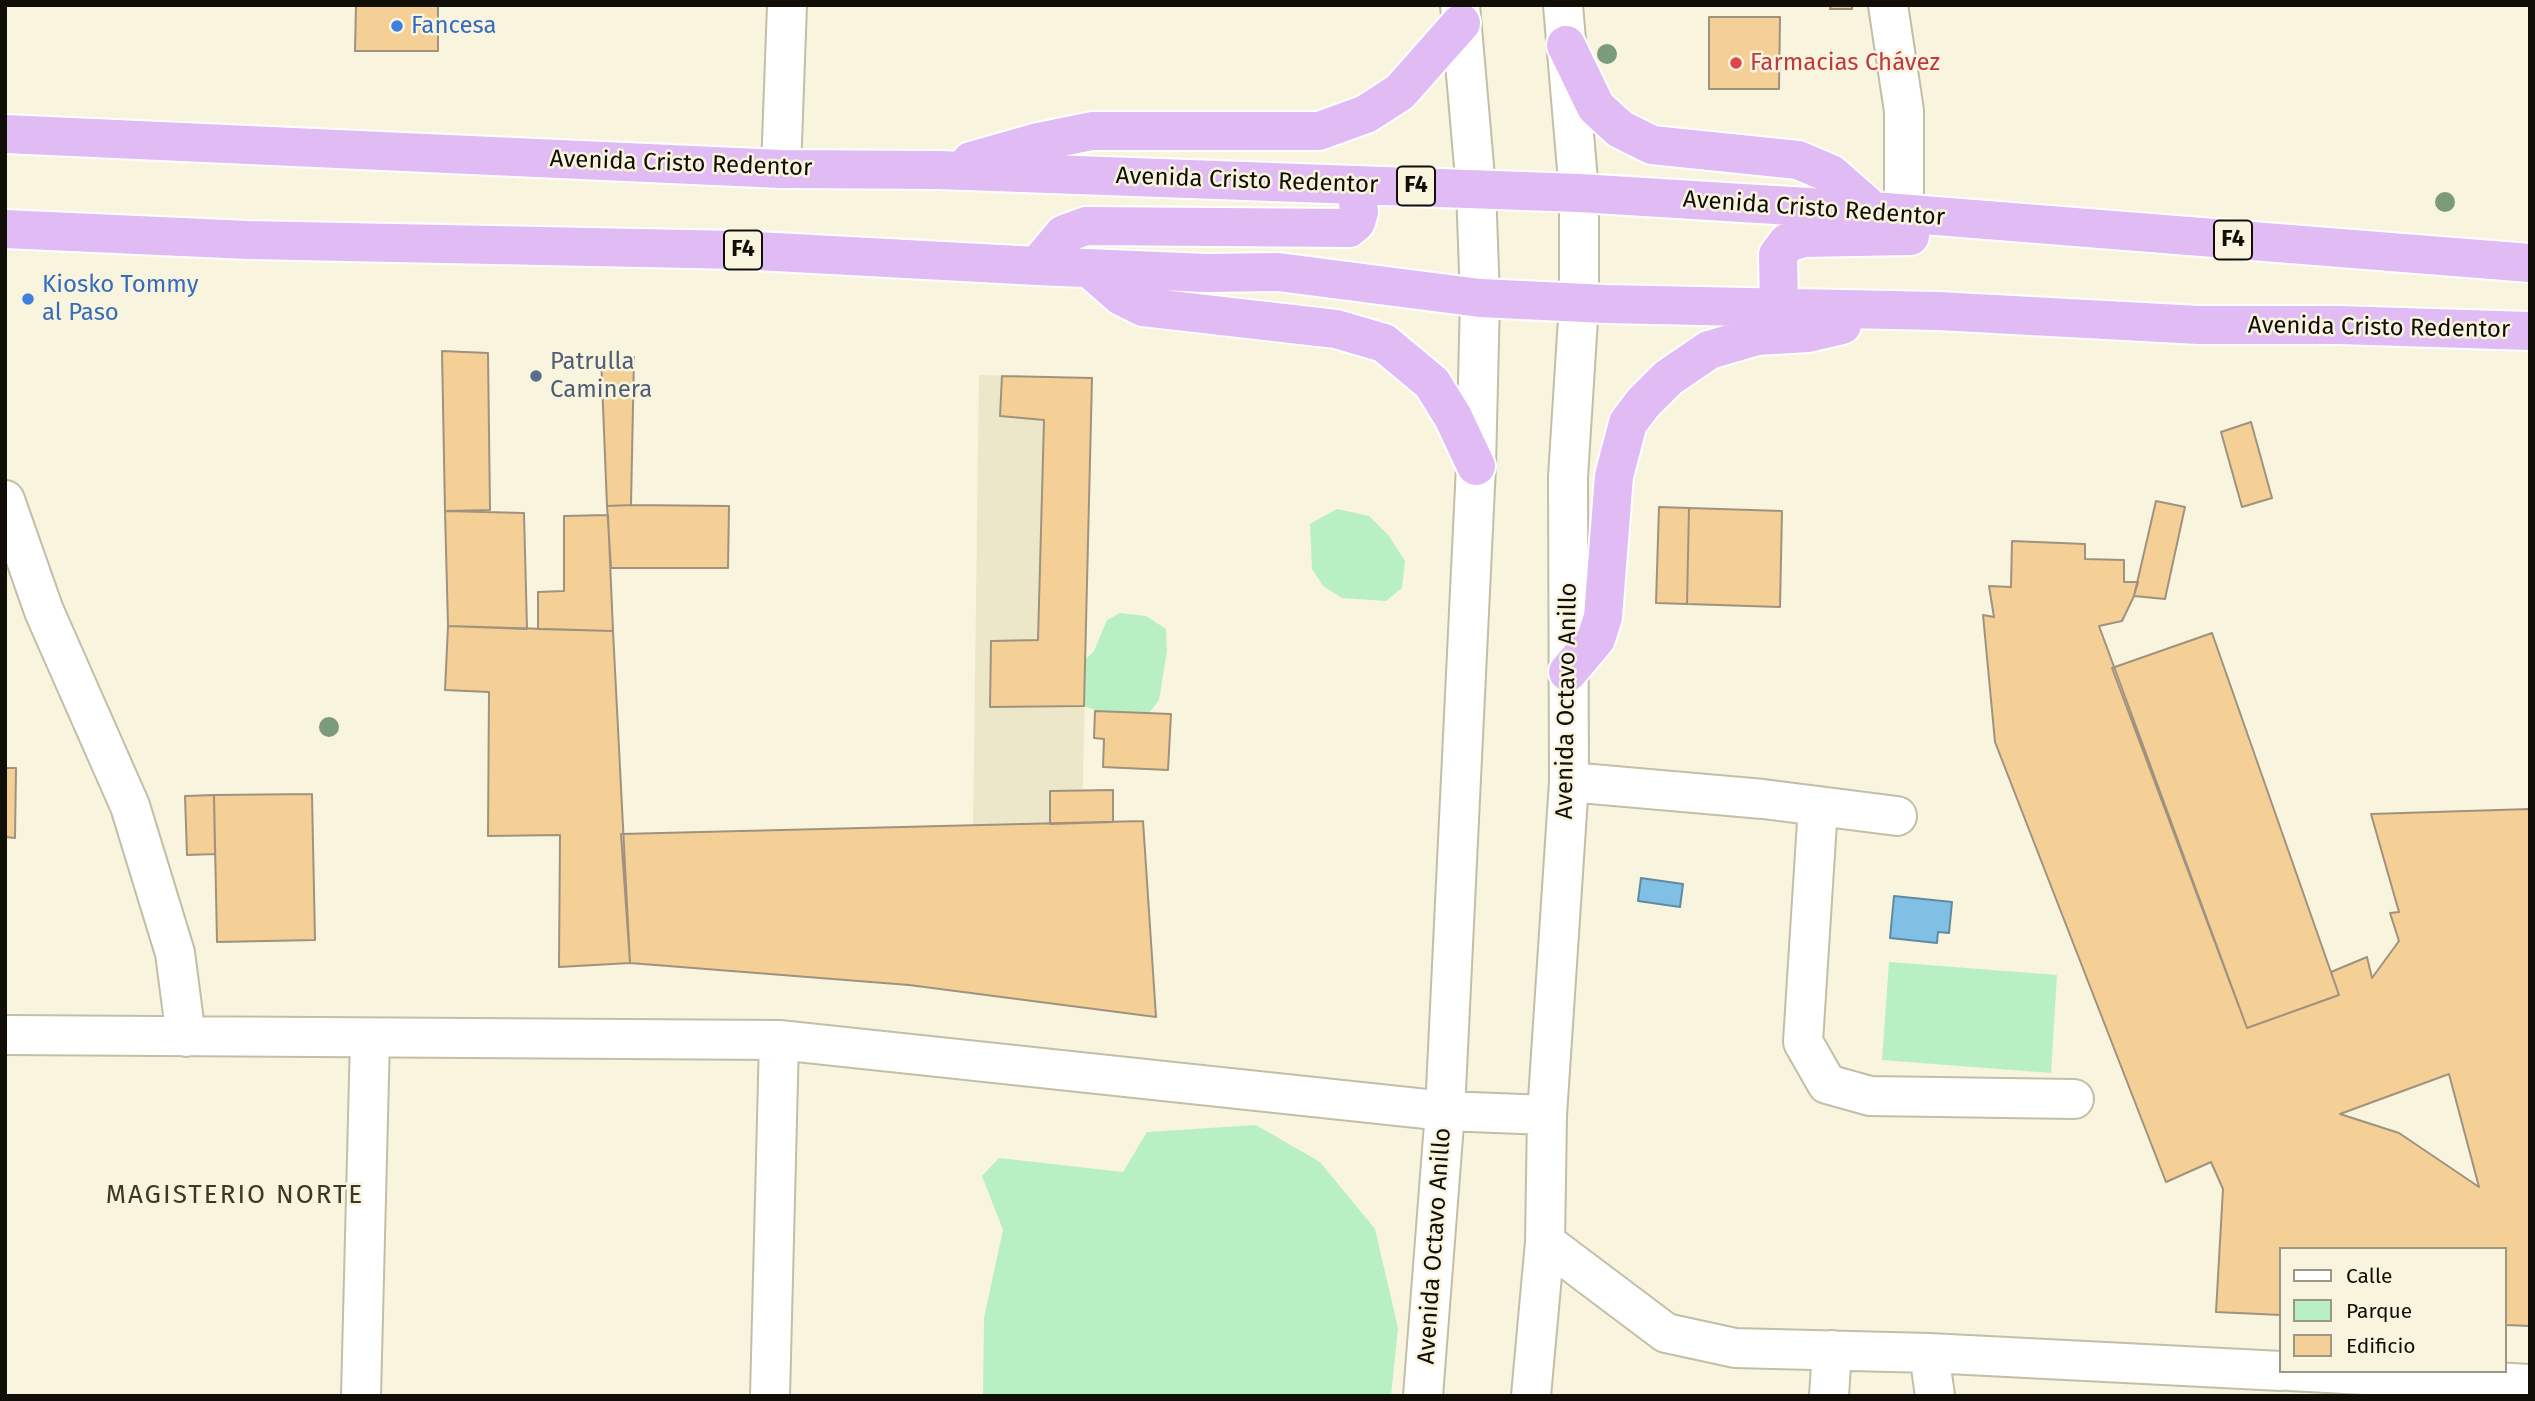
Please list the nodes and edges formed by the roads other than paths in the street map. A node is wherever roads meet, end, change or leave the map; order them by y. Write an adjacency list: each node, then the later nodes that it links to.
1 (787, 5): 7 (street)
2 (1563, 5): 5 (street, Avenida Octavo Anillo)
3 (1888, 5): 12 (street)
4 (1460, 14): 8 (highway); 10 (street, Avenida Octavo Anillo)
5 (1566, 45): 11 (street, Avenida Octavo Anillo); 12 (highway)
6 (5, 134): 7 (highway, Avenida Cristo Redentor / F4)
7 (781, 169): 8 (highway, Avenida Cristo Redentor / F4)
8 (937, 170): 9 (highway, Avenida Cristo Redentor / F4)
9 (1356, 185): 10 (highway, Avenida Cristo Redentor / F4); 16 (highway)
10 (1476, 188): 11 (highway, Avenida Cristo Redentor / F4); 18 (street, Avenida Octavo Anillo)
11 (1579, 192): 12 (highway, Avenida Cristo Redentor / F4); 19 (street, Avenida Octavo Anillo)
12 (1889, 213): 13 (highway, Avenida Cristo Redentor / F4)
13 (2015, 223): 15 (highway, Avenida Cristo Redentor / F4); 20 (highway)
14 (5, 229): 16 (highway, Avenida Cristo Redentor / F4)
15 (2530, 263)
16 (1037, 266): 17 (highway, Avenida Cristo Redentor / F4)
17 (1089, 268): 18 (highway, Avenida Cristo Redentor / F4); 23 (highway)
18 (1480, 298): 19 (highway, Avenida Cristo Redentor / F4); 23 (street, Avenida Octavo Anillo)
19 (1579, 303): 20 (highway, Avenida Cristo Redentor / F4); 25 (street, Avenida Octavo Anillo)
20 (1779, 306): 21 (highway, Avenida Cristo Redentor / F4)
21 (1874, 311): 22 (highway, Avenida Cristo Redentor / F4); 25 (highway)
22 (2530, 331)
23 (1476, 466): 34 (street, Avenida Octavo Anillo)
24 (5, 500): 30 (street)
25 (1568, 672): 26 (street, Avenida Octavo Anillo)
26 (1569, 782): 27 (street); 35 (street, Avenida Octavo Anillo)
27 (1818, 806): 28 (street); 33 (street)
28 (1897, 817)
29 (5, 1035): 30 (street)
30 (186, 1037): 31 (street)
31 (370, 1038): 32 (street); 43 (street)
32 (779, 1041): 34 (street); 44 (street)
33 (2074, 1098)
34 (1445, 1111): 35 (street); 45 (street, Avenida Octavo Anillo)
35 (1547, 1115): 36 (street, Avenida Octavo Anillo)
36 (1545, 1242): 37 (street); 46 (street, Avenida Octavo Anillo)
37 (1832, 1350): 38 (street); 47 (street)
38 (1929, 1353): 41 (street); 48 (street)
39 (2280, 1371): 41 (street)
40 (2327, 1373): 42 (street)
41 (2208, 1381)
42 (2530, 1384)
43 (361, 1396)
44 (770, 1396)
45 (1423, 1396)
46 (1531, 1396)
47 (1829, 1396)
48 (1935, 1396)

